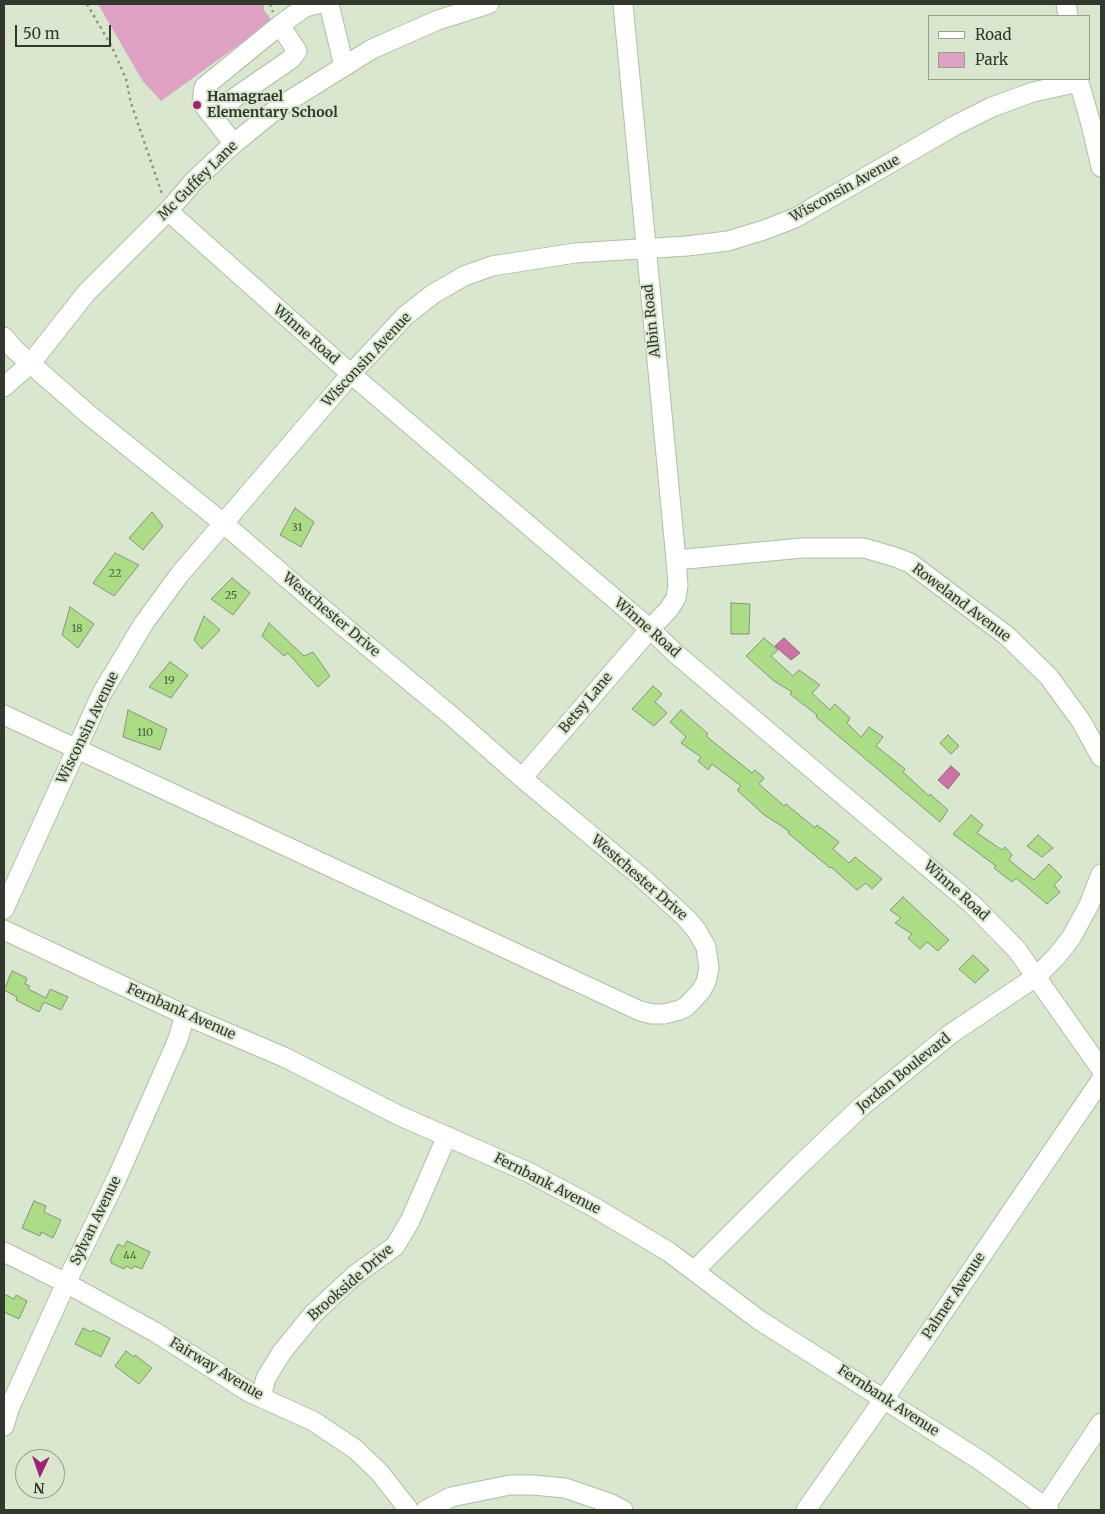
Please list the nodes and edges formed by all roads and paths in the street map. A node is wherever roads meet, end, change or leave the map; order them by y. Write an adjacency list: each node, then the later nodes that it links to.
1 (87, 4): 12 (path)
2 (317, 4): 6 (street)
3 (329, 4): 7 (street)
4 (489, 4): 7 (street, Mc Guffey Lane)
5 (623, 4): 13 (street, Albin Road)
6 (280, 25): 9 (street); 9 (street)
7 (344, 66): 10 (street, Mc Guffey Lane)
8 (1078, 80): 11 (street); 13 (street, Wisconsin Avenue)
9 (211, 114): 10 (street)
10 (234, 144): 12 (street, Mc Guffey Lane)
11 (1101, 167)
12 (168, 211): 15 (street, Mc Guffey Lane); 16 (street, Winne Road)
13 (645, 249): 16 (street, Wisconsin Avenue); 19 (street, Albin Road)
14 (4, 337): 15 (street, Westchester Drive)
15 (31, 363): 17 (street, Mc Guffey Lane); 18 (street, Westchester Drive)
16 (351, 374): 18 (street, Wisconsin Avenue); 20 (street, Winne Road)
17 (4, 387)
18 (224, 523): 22 (street, Wisconsin Avenue); 24 (street, Westchester Drive)
19 (676, 560): 20 (street, Albin Road); 23 (street, Roweland Avenue)
20 (650, 629): 24 (street, Betsy Lane); 28 (street, Winne Road)
21 (4, 715): 22 (street)
22 (77, 748): 24 (street, Westchester Drive); 26 (street, Wisconsin Avenue)
23 (1101, 757)
24 (522, 778)
25 (1101, 874): 28 (street, Jordan Boulevard)
26 (4, 909)
27 (4, 930): 29 (street, Fernbank Avenue)
28 (1036, 976): 30 (street, Winne Road); 34 (street, Jordan Boulevard)
29 (185, 1015): 32 (street, Fernbank Avenue); 35 (street, Sylvan Avenue)
30 (1101, 1069)
31 (1101, 1080): 37 (street, Palmer Avenue)
32 (447, 1136): 34 (street, Fernbank Avenue); 36 (street, Brookside Drive)
33 (4, 1252): 35 (street, Fairway Avenue)
34 (694, 1270): 37 (street, Fernbank Avenue)
35 (66, 1283): 36 (street, Fairway Avenue); 39 (street, Sylvan Avenue)
36 (261, 1397): 41 (street, Fairway Avenue)
37 (884, 1399): 40 (street, Fernbank Avenue); 44 (street, Palmer Avenue)
38 (1101, 1423): 40 (street)
39 (4, 1426)
40 (1047, 1509)
41 (408, 1510)
42 (426, 1510): 43 (street)
43 (622, 1510)
44 (806, 1510)

